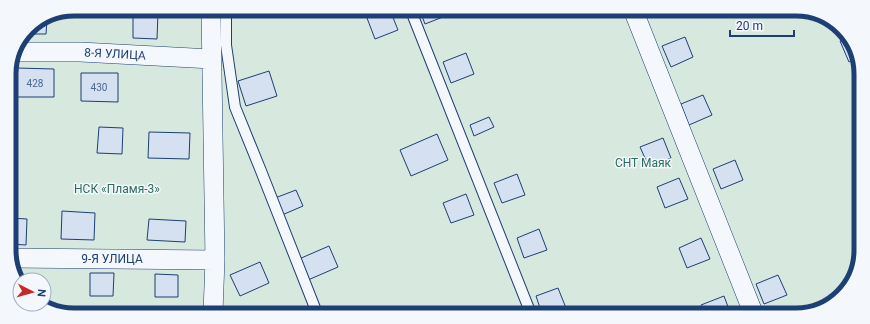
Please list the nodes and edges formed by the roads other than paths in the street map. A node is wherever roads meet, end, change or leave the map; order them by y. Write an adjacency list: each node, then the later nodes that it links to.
1 (211, 16): 6 (street)
2 (226, 16): 10 (lane)
3 (413, 16): 11 (lane)
4 (636, 16): 12 (street)
5 (20, 52): 6 (street, 8-Я УЛИЦА)
6 (212, 59): 8 (street)
7 (17, 258): 8 (street, 9-Я УЛИЦА)
8 (215, 260): 9 (street)
9 (213, 308)
10 (315, 308)
11 (529, 308)
12 (751, 308)

